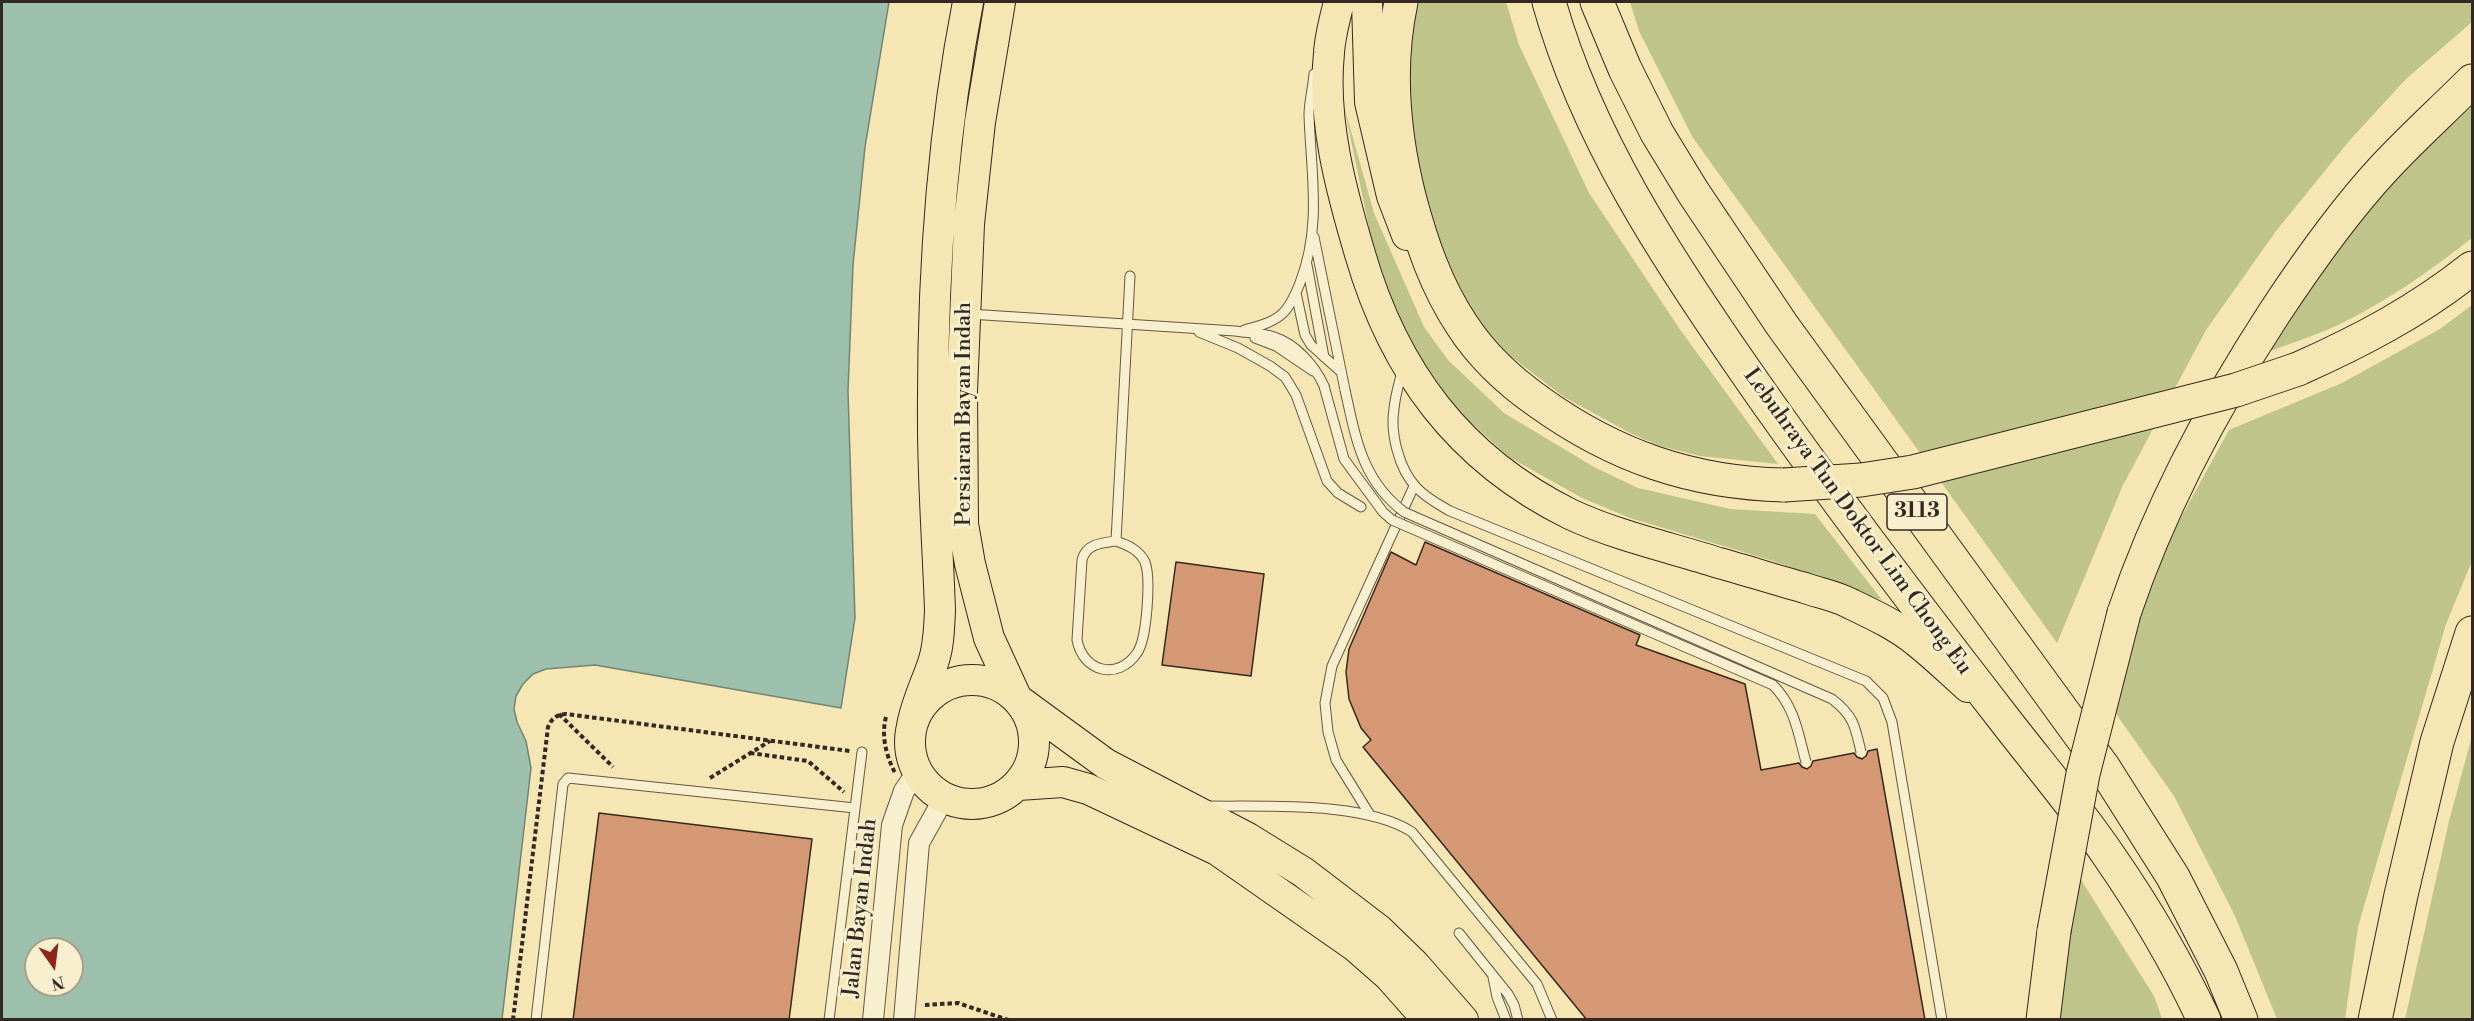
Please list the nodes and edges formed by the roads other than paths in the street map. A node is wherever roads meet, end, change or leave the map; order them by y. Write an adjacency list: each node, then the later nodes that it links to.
1 (968, 2): 30 (main road, Persiaran Bayan Indah)
2 (1000, 2): 16 (main road, Persiaran Bayan Indah)
3 (1339, 2): 8 (lane); 22 (main road)
4 (1367, 2): 18 (main road)
5 (1401, 2): 18 (highway)
6 (1549, 2): 29 (highway, Lebuhraya Tun Doktor Lim Chong Eu / 3113)
7 (1598, 2): 54 (highway, 3113)
8 (1319, 50)
9 (1316, 60): 11 (lane)
10 (2472, 81): 52 (highway, bridge)
11 (1314, 232): 12 (lane); 23 (lane)
12 (1307, 264): 15 (lane); 21 (lane)
13 (2472, 268): 18 (highway, bridge)
14 (1130, 276): 17 (lane)
15 (1296, 293): 20 (lane); 21 (lane)
16 (964, 314): 17 (lane); 28 (main road, Persiaran Bayan Indah)
17 (1127, 325): 19 (lane); 26 (lane)
18 (1461, 325)
19 (1191, 329): 20 (lane); 25 (lane)
20 (1235, 331): 33 (lane, bridge)
21 (1324, 357): 23 (lane)
22 (1405, 362): 24 (lane); 29 (main road)
23 (1340, 371): 32 (lane, bridge)
24 (1414, 486): 39 (lane); 51 (lane)
25 (1361, 507)
26 (1116, 542): 26 (lane)
27 (2472, 633): 55 (highway)
28 (1017, 699): 30 (main road); 35 (main road); 38 (main road, Persiaran Bayan Indah)
29 (2002, 717): 53 (highway, Lebuhraya Tun Doktor Lim Chong Eu / 3113)
30 (912, 726): 34 (main road)
31 (862, 752): 37 (lane)
32 (1861, 752)
33 (1806, 762)
34 (917, 772): 36 (main road); 45 (street, Jalan Bayan Indah)
35 (1018, 785): 36 (main road); 46 (main road)
36 (944, 798): 42 (street)
37 (856, 805): 43 (lane); 44 (lane)
38 (1187, 805): 39 (lane); 47 (main road, Persiaran Bayan Indah)
39 (1370, 815): 50 (lane)
40 (1460, 933): 41 (lane)
41 (1493, 975): 48 (lane); 49 (lane)
42 (904, 1014)
43 (536, 1020)
44 (829, 1020)
45 (873, 1020)
46 (1428, 1020)
47 (1463, 1020)
48 (1506, 1020)
49 (1518, 1020)
50 (1552, 1020)
51 (1942, 1020)
52 (2043, 1020)
53 (2204, 1020)
54 (2241, 1020)
55 (2376, 1020)

